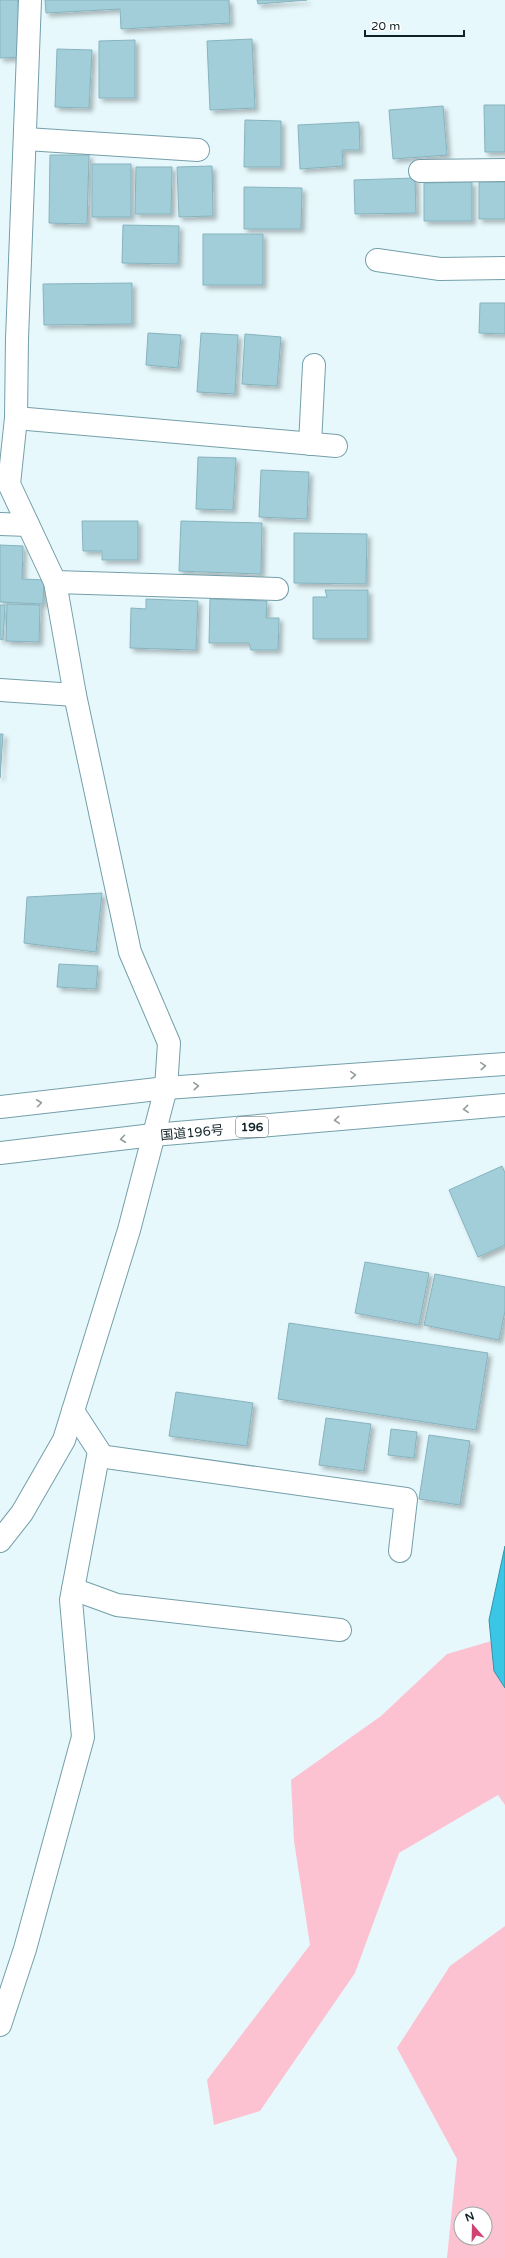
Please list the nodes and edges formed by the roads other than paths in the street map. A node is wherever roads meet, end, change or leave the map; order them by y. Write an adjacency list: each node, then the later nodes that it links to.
1 (30, 0): 2 (main road)
2 (26, 139): 3 (main road); 8 (main road)
3 (198, 150)
4 (505, 170): 5 (main road)
5 (420, 171)
6 (377, 260): 7 (main road)
7 (505, 268)
8 (8, 338): 10 (main road)
9 (314, 365): 11 (main road)
10 (16, 418): 11 (main road); 14 (main road)
11 (310, 444): 12 (main road)
12 (336, 446)
13 (0, 524): 14 (main road)
14 (28, 525): 15 (main road)
15 (55, 582): 16 (main road); 18 (main road)
16 (277, 589)
17 (0, 690): 18 (main road)
18 (75, 695): 20 (main road)
19 (505, 1064): 20 (main road, one-way to 19)
20 (166, 1088): 22 (main road, one-way to 20); 23 (main road)
21 (505, 1105): 23 (main road, 国道196号 / 196, one-way to 23)
22 (0, 1107)
23 (153, 1135): 24 (main road, 国道196号 / 196, one-way to 24); 25 (main road)
24 (0, 1153)
25 (73, 1411): 26 (main road); 27 (main road)
26 (99, 1456): 28 (main road); 29 (main road)
27 (0, 1541)
28 (400, 1551)
29 (73, 1589): 30 (main road); 31 (main road)
30 (340, 1630)
31 (0, 2025)

